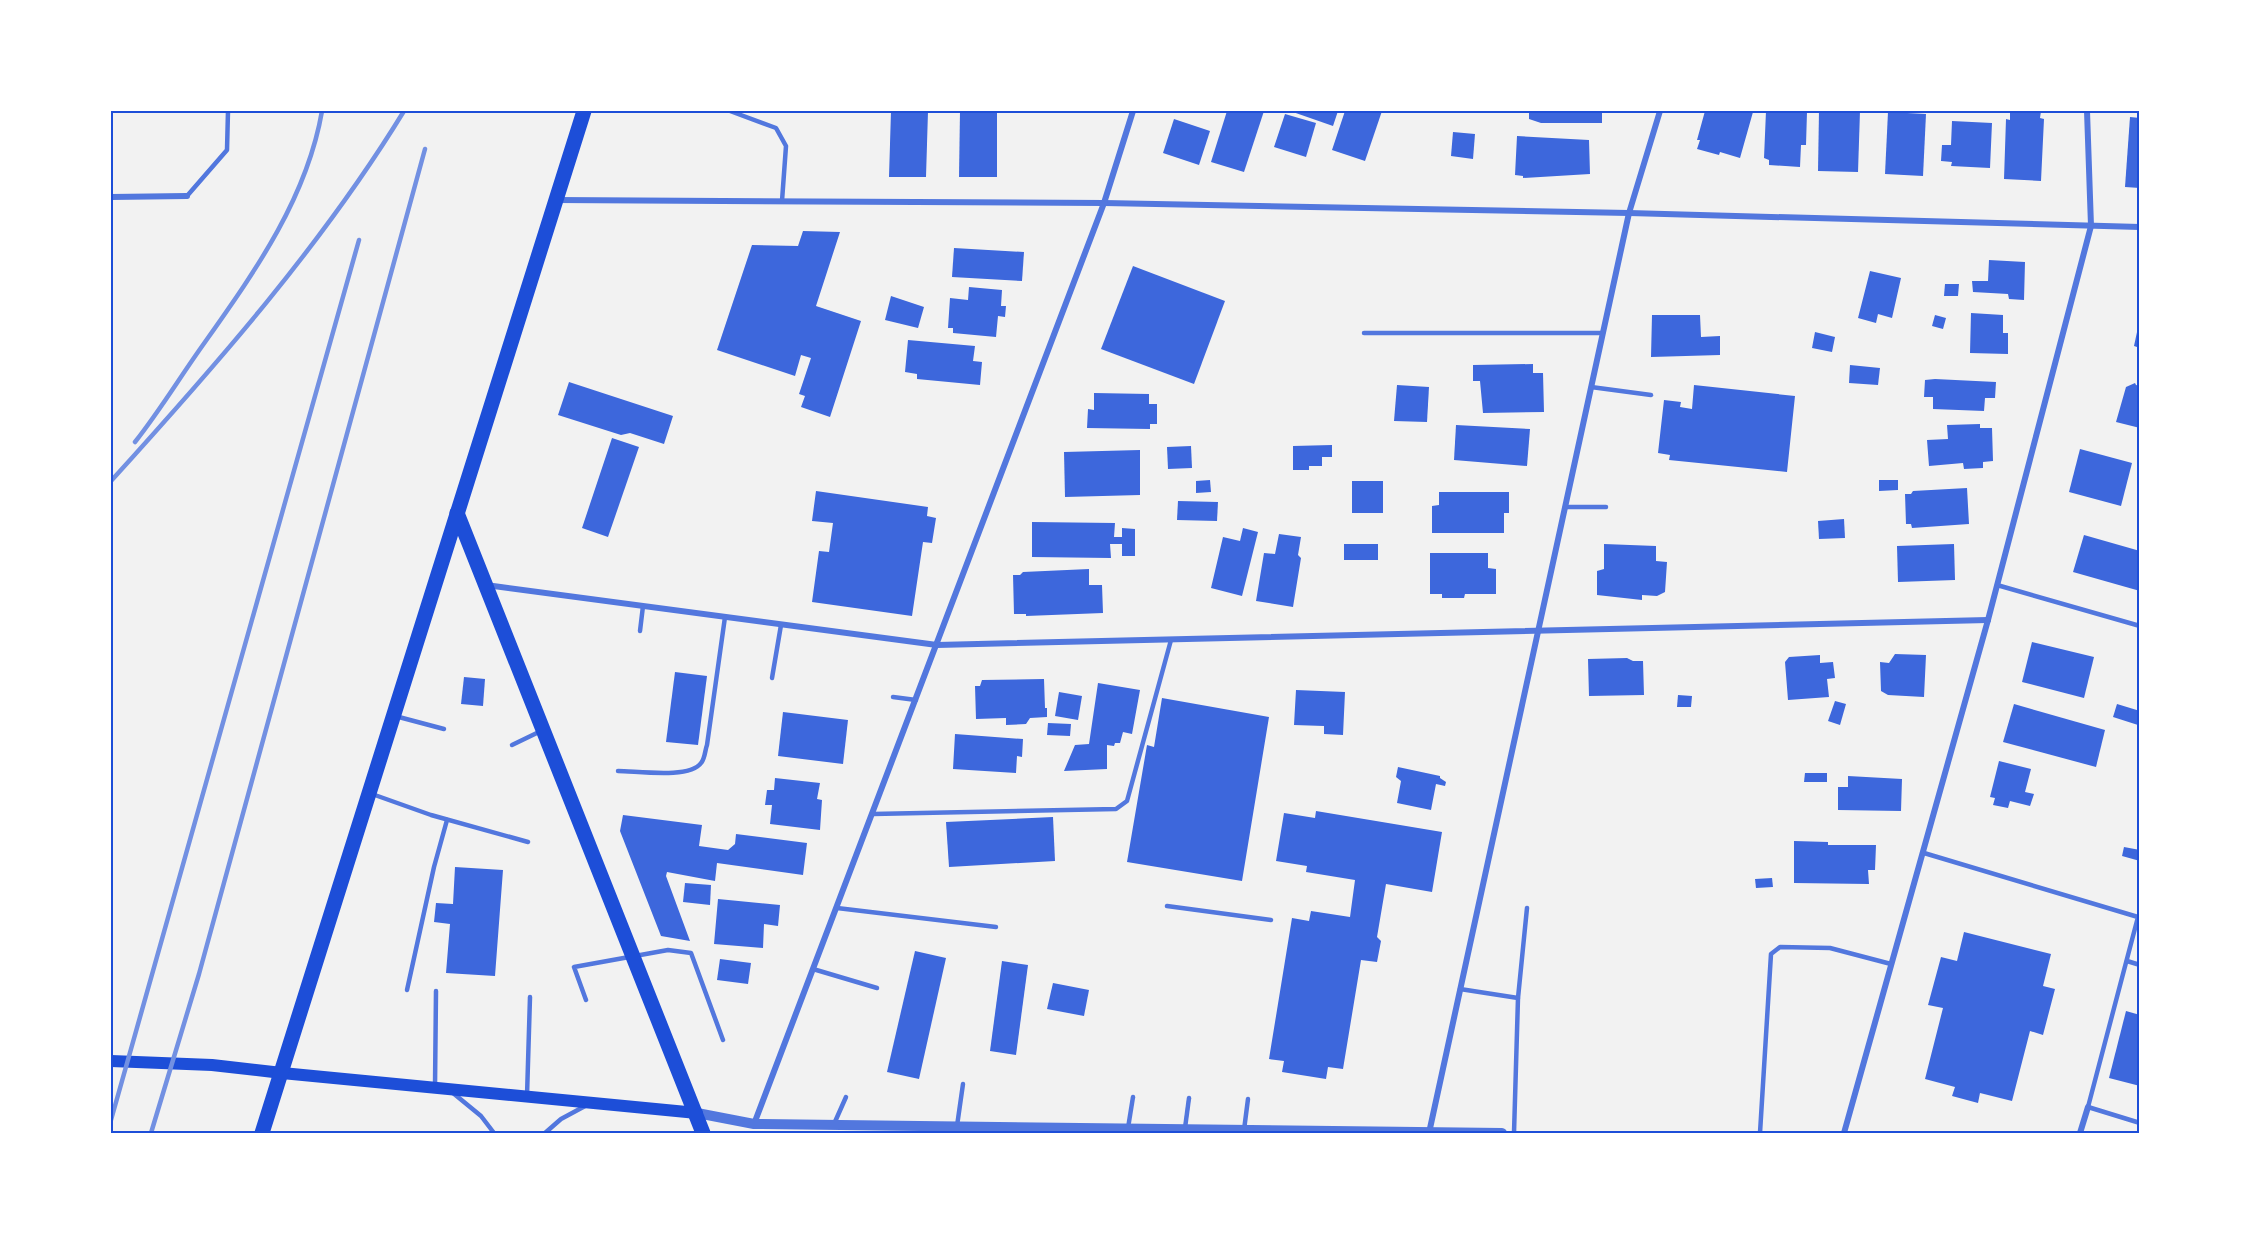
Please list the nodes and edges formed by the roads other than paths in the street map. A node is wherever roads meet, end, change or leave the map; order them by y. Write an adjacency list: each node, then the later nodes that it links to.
1 (228, 111): 7 (lane)
2 (584, 111): 9 (main road)
3 (730, 111): 10 (lane)
4 (1133, 111): 11 (street)
5 (1660, 111): 12 (street)
6 (2087, 111): 13 (street)
7 (187, 196): 8 (street)
8 (111, 197)
9 (555, 200): 10 (street); 21 (main road)
10 (782, 201): 11 (street)
11 (1104, 203): 12 (street); 32 (street)
12 (1629, 213): 13 (street); 16 (street)
13 (2091, 226): 14 (street); 23 (street)
14 (2140, 227)
15 (1364, 333): 16 (lane)
16 (1603, 333): 17 (street)
17 (1592, 387): 18 (lane); 19 (street)
18 (1651, 395)
19 (1565, 507): 20 (lane); 30 (street)
20 (1606, 507)
21 (457, 513): 22 (main road); 36 (main road)
22 (486, 585): 24 (street); 38 (main road)
23 (1998, 585): 26 (street); 28 (lane)
24 (643, 606): 25 (street); 29 (lane)
25 (725, 617): 27 (street); 40 (lane)
26 (1988, 620): 30 (street); 45 (street)
27 (781, 625): 32 (street); 33 (lane)
28 (2140, 626)
29 (640, 631)
30 (1538, 632): 31 (street); 57 (street)
31 (1171, 640): 32 (street); 42 (lane)
32 (937, 645): 35 (street)
33 (772, 678)
34 (893, 697): 35 (lane)
35 (916, 700): 42 (street)
36 (394, 716): 37 (lane); 41 (main road)
37 (444, 729)
38 (544, 730): 39 (lane); 51 (main road)
39 (512, 745)
40 (618, 771)
41 (370, 793): 43 (lane); 65 (main road)
42 (873, 814): 47 (street)
43 (447, 820): 44 (lane); 58 (lane)
44 (528, 842)
45 (1924, 853): 52 (lane); 53 (street)
46 (1167, 906): 49 (lane)
47 (837, 908): 50 (lane); 55 (street)
48 (1527, 908): 61 (lane)
49 (1271, 920)
50 (996, 927)
51 (633, 955): 62 (lane); 63 (lane); 76 (main road)
52 (2127, 961): 54 (lane); 75 (lane)
53 (1892, 964): 95 (lane); 96 (street)
54 (2140, 965)
55 (813, 969): 56 (lane); 80 (street)
56 (877, 988)
57 (1460, 989): 61 (lane); 92 (street)
58 (407, 990)
59 (436, 991): 67 (lane)
60 (530, 997): 69 (lane)
61 (1518, 998): 94 (lane)
62 (586, 1000)
63 (723, 1040)
64 (116, 1061): 65 (main road)
65 (282, 1073): 67 (main road); 88 (main road)
66 (963, 1084): 79 (lane)
67 (435, 1087): 68 (main road)
68 (449, 1089): 69 (main road); 89 (lane)
69 (527, 1096): 74 (main road)
70 (846, 1097): 78 (lane)
71 (1133, 1097): 81 (lane)
72 (1190, 1098): 83 (lane)
73 (1248, 1100): 85 (lane)
74 (592, 1102): 76 (main road); 90 (lane)
75 (2088, 1107): 77 (lane); 97 (street)
76 (697, 1113): 80 (street); 91 (main road)
77 (2140, 1123)
78 (834, 1125): 80 (street); 82 (street)
79 (957, 1126): 82 (street); 84 (street)
80 (753, 1128)
81 (1128, 1128): 84 (street); 86 (street)
82 (927, 1129)
83 (1185, 1129): 86 (street); 87 (street)
84 (1030, 1130)
85 (1244, 1130): 87 (street); 92 (street)
86 (1145, 1131)
87 (1230, 1131)
88 (262, 1133)
89 (494, 1133)
90 (545, 1133)
91 (703, 1133)
92 (1429, 1133): 93 (street)
93 (1502, 1133)
94 (1514, 1133)
95 (1760, 1133)
96 (1844, 1133)
97 (2080, 1133)

